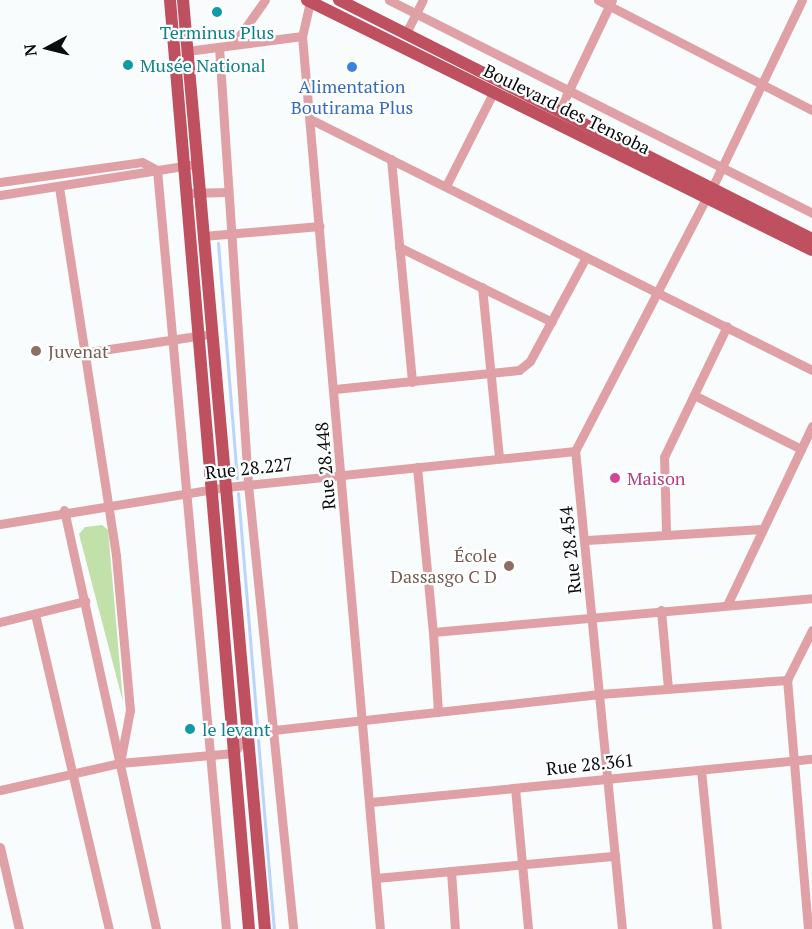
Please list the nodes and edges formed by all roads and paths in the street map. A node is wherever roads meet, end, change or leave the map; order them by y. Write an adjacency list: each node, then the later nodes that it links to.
1 (170, 0): 24 (main road)
2 (183, 0): 16 (main road)
3 (265, 0): 14 (street)
4 (339, 0): 12 (main road, Boulevard des Tensoba)
5 (388, 0): 11 (street)
6 (423, 0): 11 (street)
7 (598, 0): 10 (street)
8 (802, 0): 17 (street)
9 (309, 1): 13 (street, Rue 28.448); 18 (main road, Boulevard des Tensoba)
10 (611, 3): 17 (street); 19 (street)
11 (416, 14): 12 (street); 19 (street)
12 (406, 33): 21 (main road, Boulevard des Tensoba)
13 (302, 36): 14 (street); 22 (street, Rue 28.448)
14 (232, 45): 15 (street)
15 (219, 47): 16 (street); 30 (street)
16 (187, 51): 24 (main road)
17 (763, 84): 20 (street); 25 (street)
18 (493, 93): 28 (street); 32 (main road, Boulevard des Tensoba)
19 (567, 94): 21 (street); 25 (street)
20 (812, 110)
21 (559, 111): 32 (main road, Boulevard des Tensoba)
22 (312, 120): 23 (street); 35 (street, Rue 28.448)
23 (391, 159): 28 (street); 39 (street)
24 (191, 165): 26 (street); 31 (main road)
25 (721, 168): 32 (street); 34 (street)
26 (157, 170): 27 (street); 29 (street); 48 (street)
27 (0, 182)
28 (447, 184): 41 (street)
29 (59, 187): 33 (street); 49 (street)
30 (226, 192): 31 (street); 36 (street)
31 (194, 193): 37 (main road); 47 (main road)
32 (709, 193): 38 (main road, Boulevard des Tensoba); 40 (main road, Boulevard des Tensoba); 43 (street)
33 (0, 195)
34 (812, 213)
35 (320, 226): 36 (street); 53 (street, Rue 28.448)
36 (230, 234): 37 (street); 61 (street)
37 (203, 236): 46 (main road)
38 (812, 239)
39 (399, 247): 42 (street); 52 (street)
40 (812, 250)
41 (586, 257): 43 (street); 44 (street)
42 (482, 287): 44 (street); 51 (street)
43 (660, 291): 45 (street); 57 (street)
44 (552, 322): 51 (street)
45 (727, 326): 50 (street); 54 (street)
46 (213, 334): 47 (street); 62 (main road)
47 (200, 335): 48 (street); 63 (main road)
48 (174, 339): 49 (street); 64 (street)
49 (82, 353): 65 (street)
50 (812, 369)
51 (490, 374): 52 (street); 58 (street)
52 (412, 382): 53 (street)
53 (335, 389): 60 (street, Rue 28.448)
54 (694, 395): 56 (street); 69 (street)
55 (812, 426): 56 (street)
56 (801, 449): 68 (street)
57 (575, 451): 58 (street, Rue 28.227); 70 (street, Rue 28.454)
58 (499, 458): 59 (street, Rue 28.227)
59 (417, 467): 60 (street, Rue 28.227); 79 (street)
60 (342, 475): 61 (street, Rue 28.227); 84 (street, Rue 28.448)
61 (248, 484): 62 (street, Rue 28.227); 85 (street)
62 (226, 487): 63 (street, Rue 28.227); 86 (main road)
63 (212, 489): 64 (street, Rue 28.227); 87 (main road)
64 (190, 492): 65 (street, Rue 28.227); 88 (street)
65 (108, 503): 66 (street, Rue 28.227); 91 (street)
66 (64, 510): 67 (street, Rue 28.227); 72 (street)
67 (0, 524)
68 (762, 529): 69 (street); 73 (street)
69 (666, 531): 70 (street)
70 (587, 540): 76 (street, Rue 28.454)
71 (812, 598): 73 (street)
72 (85, 601): 75 (street); 91 (street)
73 (728, 603): 74 (street)
74 (661, 610): 76 (street); 81 (street)
75 (35, 614): 77 (street); 93 (street)
76 (594, 617): 79 (street); 82 (street, Rue 28.454)
77 (0, 622)
78 (812, 630): 80 (street)
79 (433, 632): 83 (street)
80 (787, 680): 81 (street); 90 (street)
81 (668, 688): 82 (street)
82 (600, 694): 83 (street); 94 (street, Rue 28.454)
83 (438, 712): 84 (street)
84 (362, 719): 85 (street); 97 (street, Rue 28.448)
85 (272, 730): 86 (street); 109 (street)
86 (247, 734): 87 (street); 108 (main road)
87 (234, 753): 88 (street); 107 (main road)
88 (210, 755): 91 (street); 106 (street)
89 (812, 759): 90 (street, Rue 28.361)
90 (794, 760): 92 (street, Rue 28.361); 115 (street)
91 (120, 763): 93 (street); 105 (street)
92 (701, 770): 94 (street, Rue 28.361); 114 (street)
93 (73, 771): 96 (street); 104 (street)
94 (608, 778): 95 (street, Rue 28.361); 99 (street, Rue 28.454)
95 (515, 788): 97 (street, Rue 28.361); 100 (street)
96 (0, 790)
97 (371, 802): 102 (street, Rue 28.448)
98 (0, 847): 103 (street)
99 (615, 856): 100 (street); 113 (street, Rue 28.454)
100 (522, 862): 101 (street); 112 (street)
101 (450, 871): 102 (street); 111 (street)
102 (376, 878): 110 (street, Rue 28.448)
103 (19, 929)
104 (109, 929)
105 (156, 929)
106 (226, 929)
107 (249, 929)
108 (265, 929)
109 (293, 929)
110 (380, 929)
111 (455, 929)
112 (528, 929)
113 (622, 929)
114 (717, 929)
115 (808, 929)

